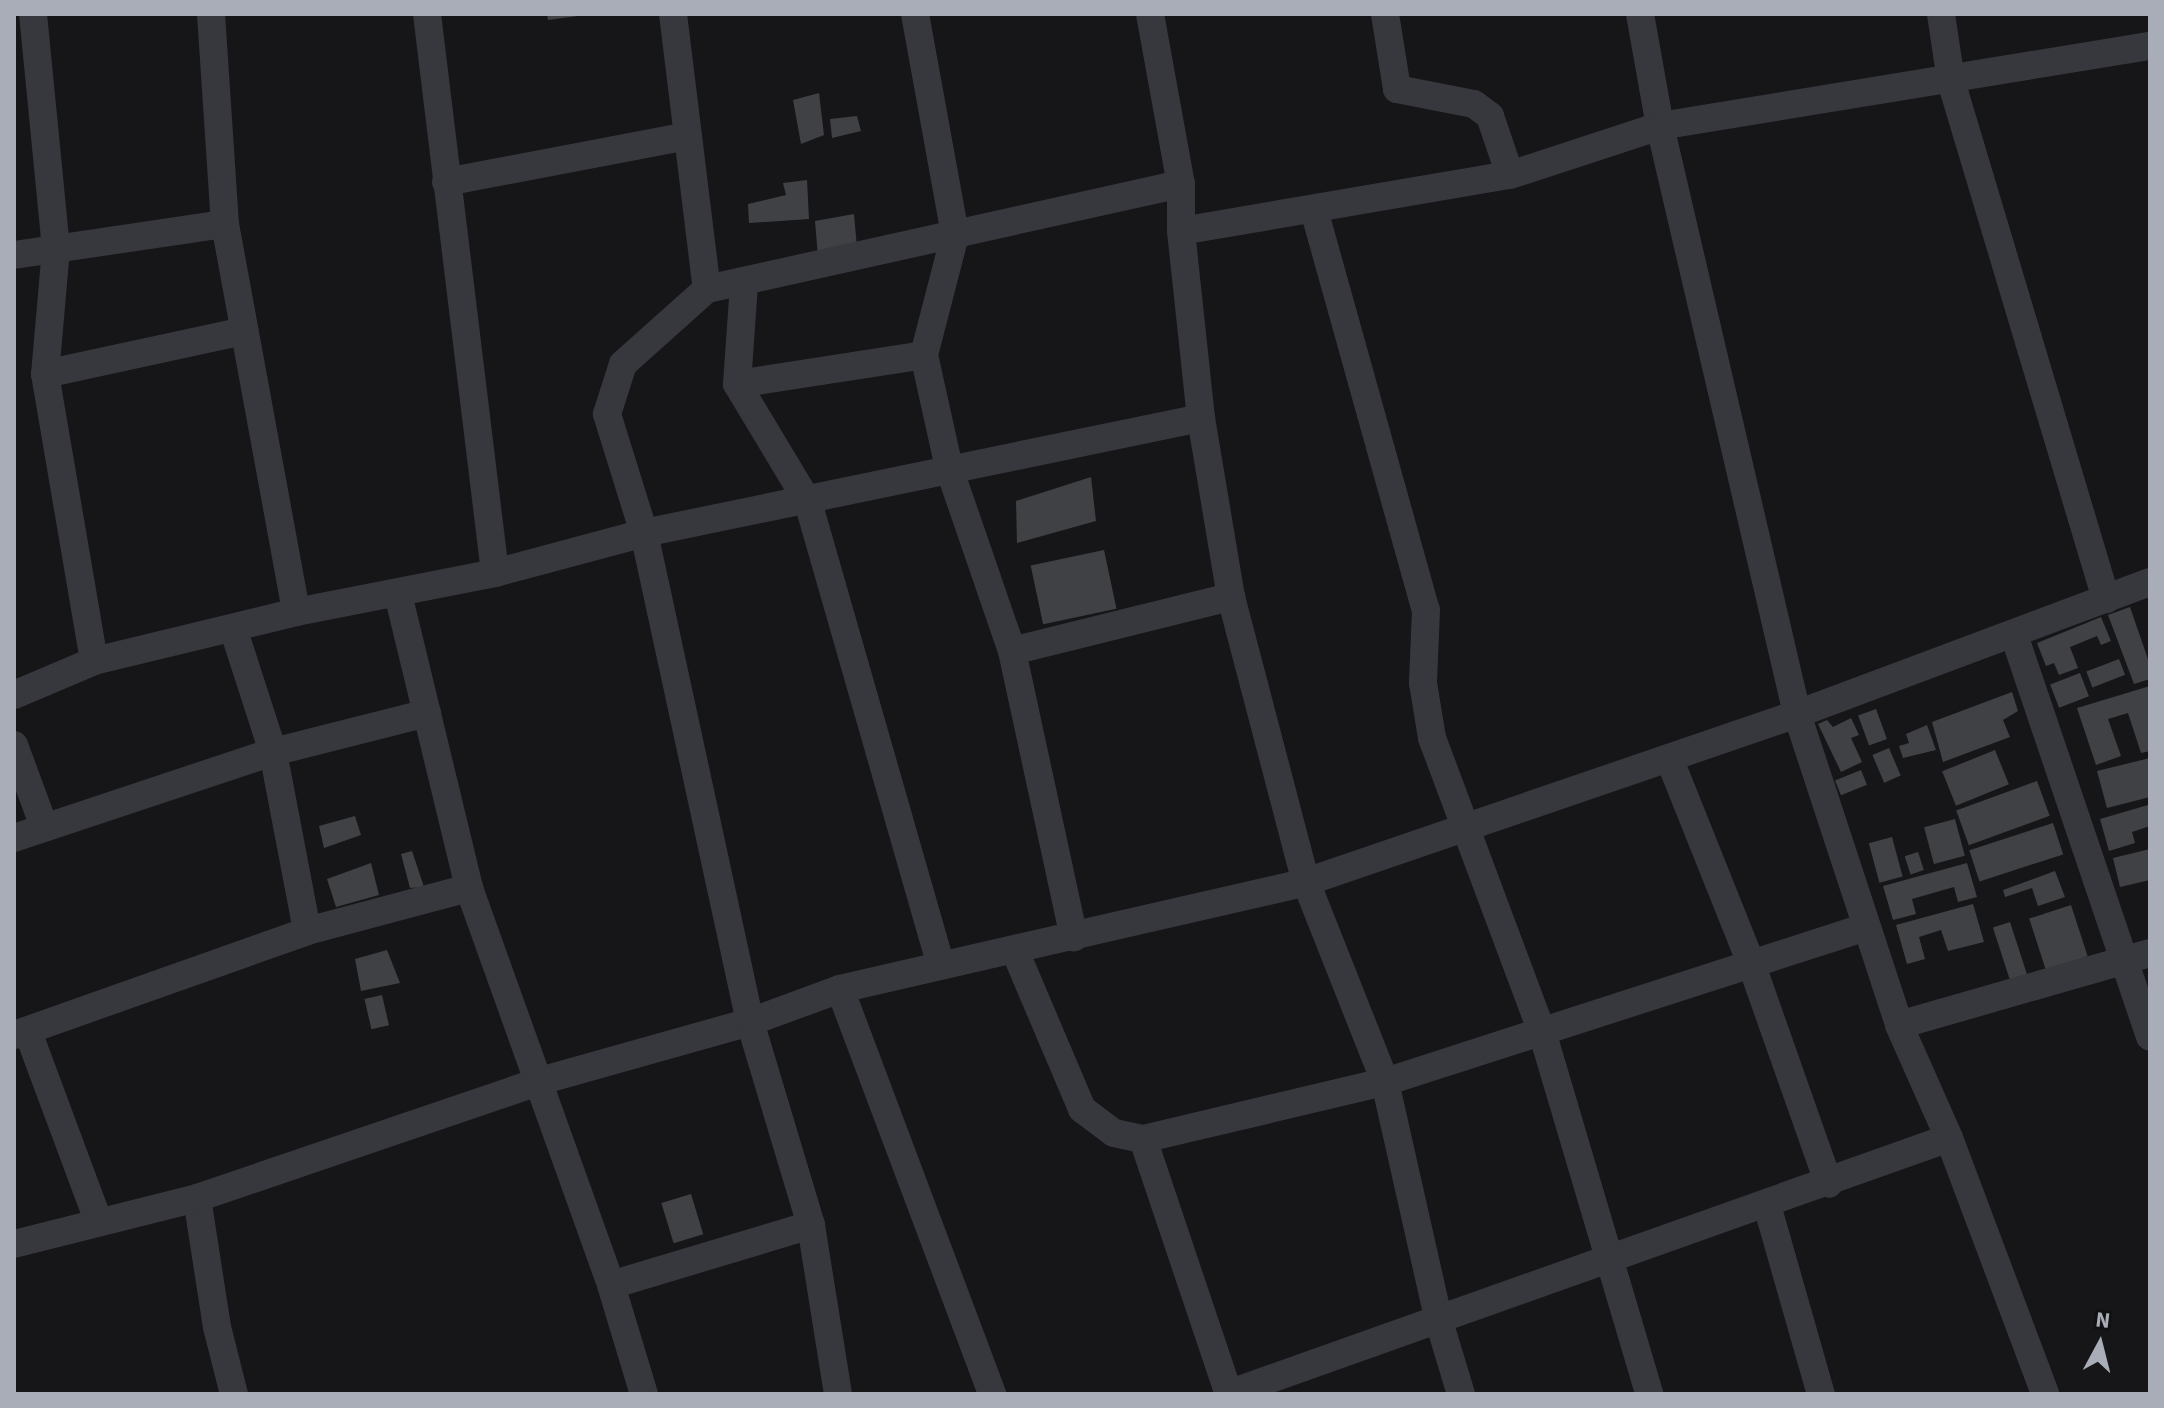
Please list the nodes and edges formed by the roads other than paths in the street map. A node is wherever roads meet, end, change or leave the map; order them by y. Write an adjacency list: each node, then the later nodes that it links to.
1 (33, 14): 21 (street)
2 (211, 14): 18 (street)
3 (427, 14): 15 (street)
4 (673, 14): 13 (street)
5 (915, 14): 20 (street)
6 (1150, 14): 16 (street)
7 (1385, 14): 14 (street)
8 (1640, 14): 12 (street)
9 (1941, 14): 11 (street)
10 (2150, 46): 11 (street)
11 (1951, 81): 12 (street); 37 (street)
12 (1660, 126): 14 (street); 45 (street)
13 (688, 136): 15 (street); 24 (street)
14 (1510, 175): 17 (street)
15 (446, 182): 33 (street)
16 (1181, 184): 19 (street); 20 (street)
17 (1314, 210): 19 (street); 50 (street)
18 (225, 224): 21 (street); 25 (street)
19 (1181, 231): 29 (street)
20 (955, 235): 23 (street); 26 (street)
21 (56, 249): 22 (street); 27 (street)
22 (14, 255)
23 (744, 284): 24 (street); 28 (street)
24 (707, 289): 32 (street)
25 (244, 331): 27 (street); 38 (street)
26 (924, 355): 28 (street); 30 (street)
27 (45, 374): 42 (street)
28 (737, 384): 31 (street)
29 (1201, 418): 30 (street); 36 (street)
30 (949, 468): 31 (street); 41 (street)
31 (808, 502): 32 (street); 60 (street)
32 (644, 533): 33 (street); 62 (street)
33 (495, 573): 35 (street)
34 (2150, 582): 37 (street)
35 (398, 594): 38 (street); 44 (street)
36 (1231, 597): 41 (street); 52 (street)
37 (2106, 599): 40 (street)
38 (296, 612): 39 (street)
39 (233, 628): 42 (street); 47 (street)
40 (2014, 635): 45 (street); 58 (street)
41 (1012, 651): 56 (street)
42 (94, 661): 43 (street)
43 (14, 695)
44 (427, 713): 47 (street); 53 (street)
45 (1797, 714): 48 (street); 54 (street)
46 (14, 745): 49 (street)
47 (273, 752): 49 (street); 55 (street)
48 (1669, 758): 50 (street); 59 (street)
49 (43, 824): 51 (street)
50 (1463, 830): 52 (street); 65 (street)
51 (14, 838)
52 (1306, 882): 56 (street); 68 (street)
53 (469, 888): 55 (street); 67 (street)
54 (1866, 927): 59 (street); 63 (street)
55 (307, 931): 64 (street)
56 (1074, 937): 57 (street)
57 (1015, 951): 60 (street); 70 (street)
58 (2137, 957): 63 (street); 66 (street)
59 (1751, 963): 65 (street); 71 (street)
60 (941, 965): 61 (street)
61 (840, 989): 62 (street); 83 (street)
62 (750, 1022): 67 (street); 75 (street)
63 (1899, 1025): 69 (street)
64 (21, 1034): 74 (street)
65 (1543, 1035): 68 (street); 77 (street)
66 (2150, 1037)
67 (540, 1081): 72 (street); 78 (street)
68 (1385, 1082): 70 (street); 79 (street)
69 (1949, 1138): 71 (street); 88 (street)
70 (1143, 1139): 84 (street)
71 (1829, 1184): 73 (street)
72 (197, 1198): 74 (street); 80 (street)
73 (1767, 1205): 77 (street); 87 (street)
74 (98, 1220): 76 (street)
75 (811, 1225): 78 (street); 82 (street)
76 (14, 1244)
77 (1609, 1256): 79 (street); 86 (street)
78 (611, 1285): 81 (street)
79 (1438, 1318): 84 (street); 85 (street)
80 (234, 1394)
81 (644, 1394)
82 (838, 1394)
83 (992, 1394)
84 (1228, 1394)
85 (1461, 1394)
86 (1649, 1394)
87 (1821, 1394)
88 (2045, 1394)

